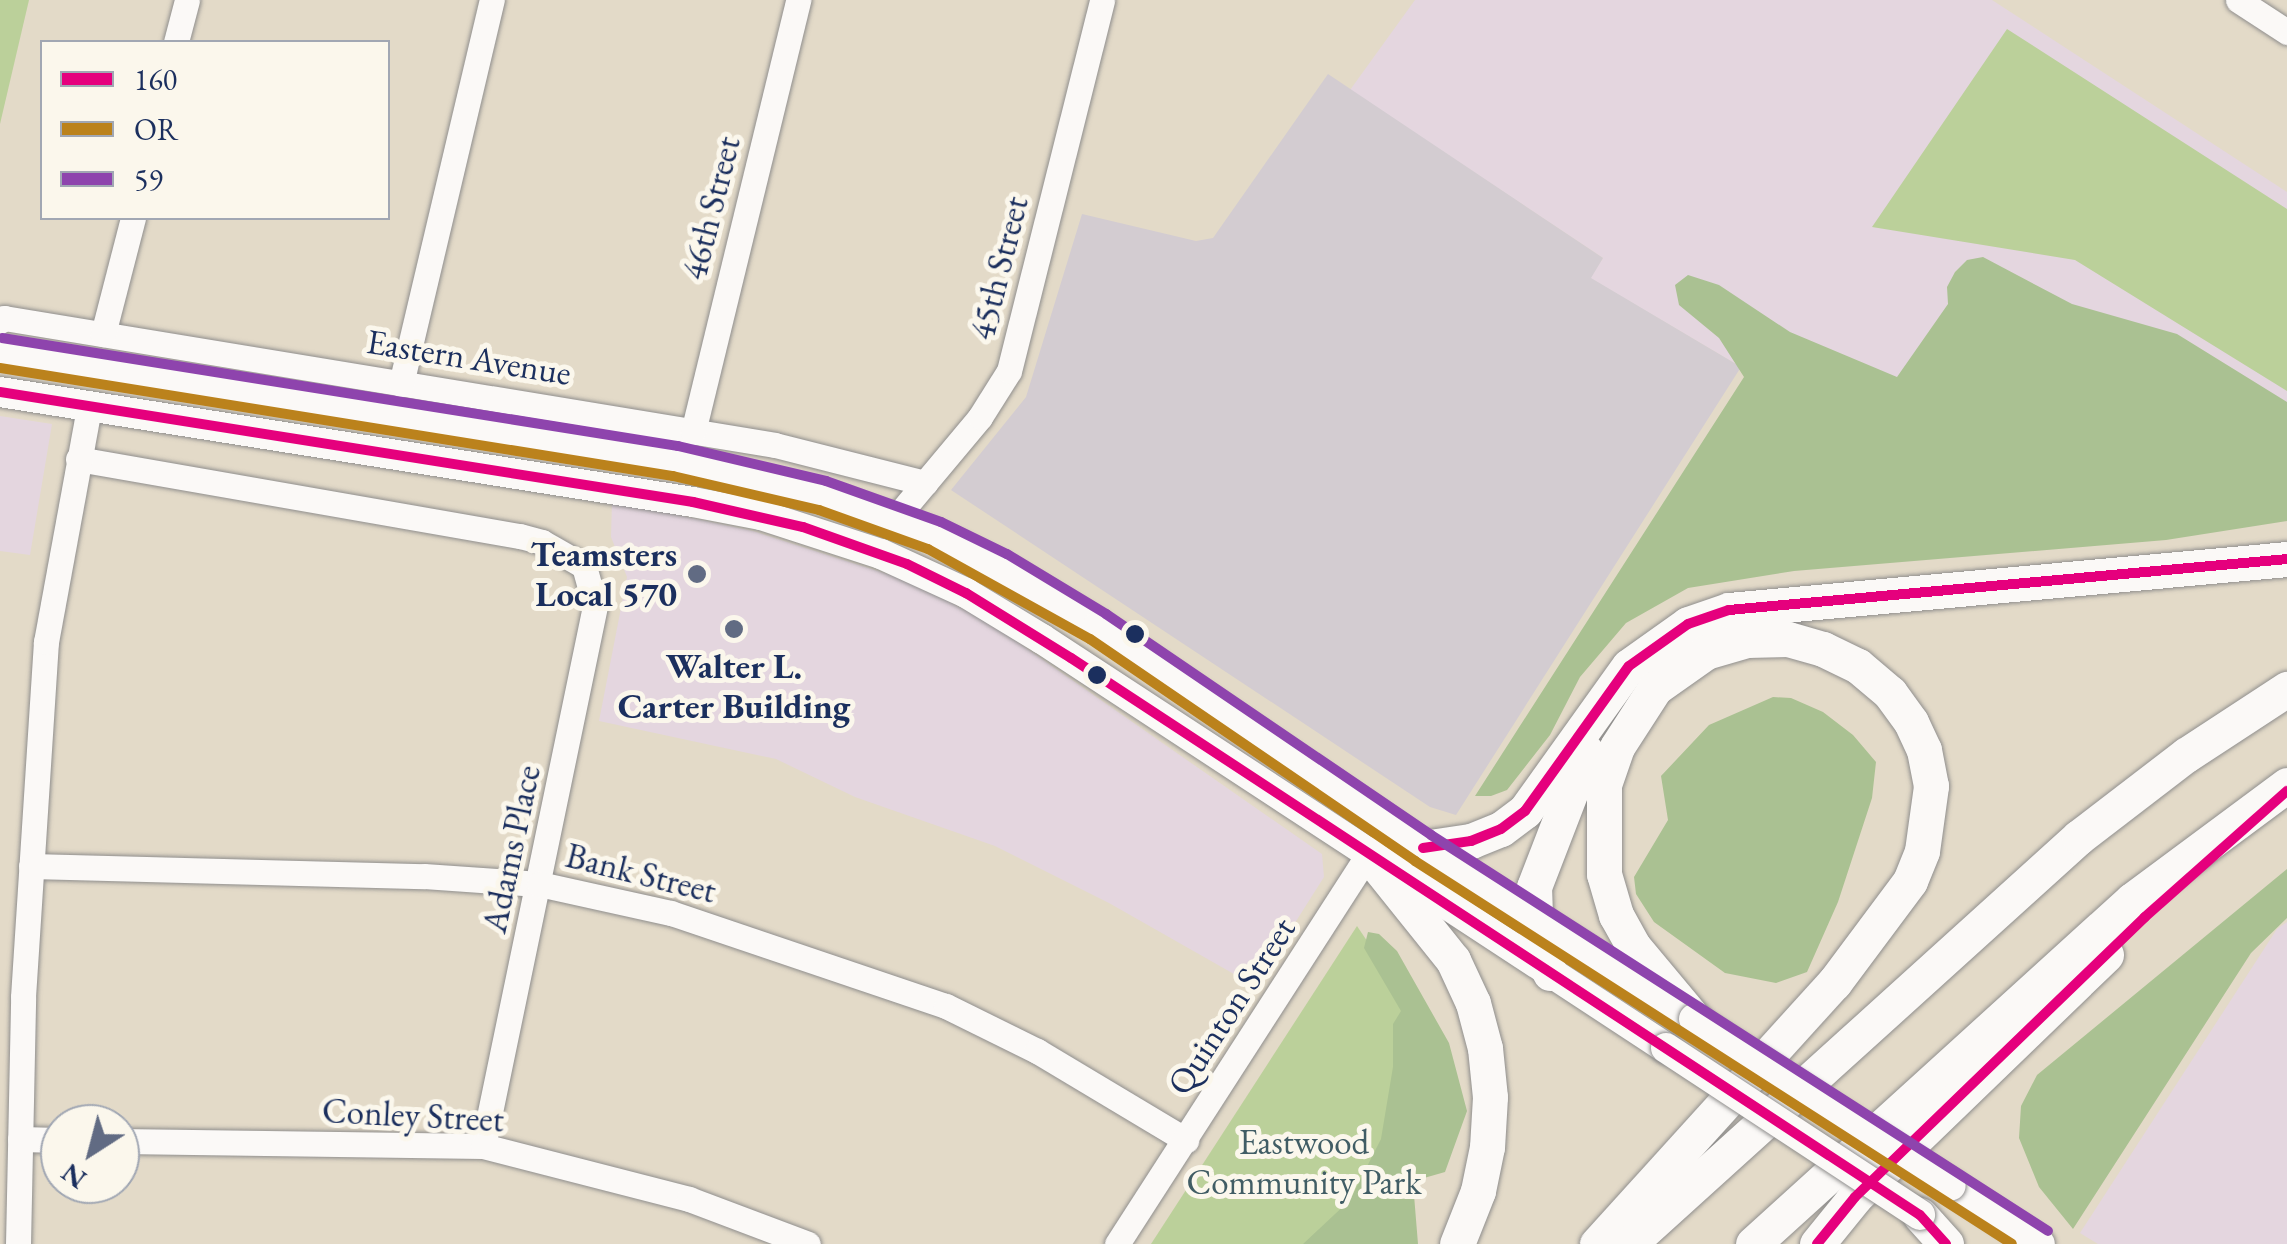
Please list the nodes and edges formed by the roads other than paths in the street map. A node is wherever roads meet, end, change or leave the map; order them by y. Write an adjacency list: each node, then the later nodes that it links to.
1 (186, 0): 7 (street)
2 (492, 0): 13 (street)
3 (798, 0): 16 (street, 46th Street)
4 (1102, 0): 18 (street, 45th Street)
5 (2238, 0): 6 (street)
6 (2287, 32)
7 (176, 40)
8 (132, 220): 10 (street)
9 (0, 321): 10 (street, Eastern Avenue)
10 (103, 334): 13 (street, Eastern Avenue)
11 (0, 352): 12 (main road, Eastern Avenue)
12 (97, 368): 15 (main road); 20 (main road, Eastern Avenue)
13 (401, 384): 16 (street, Eastern Avenue)
14 (0, 392): 15 (main road)
15 (89, 406): 17 (street); 19 (main road)
16 (693, 432): 18 (street, Eastern Avenue)
17 (78, 459): 29 (street); 30 (street, Adams Place)
18 (925, 482): 20 (street, 45th Street)
19 (693, 502): 20 (main road); 22 (main road)
20 (894, 520): 23 (main road, Eastern Avenue)
21 (2287, 559): 25 (highway)
22 (906, 564): 23 (main road); 28 (main road)
23 (1040, 591): 27 (main road, Eastern Avenue)
24 (2287, 689): 45 (highway)
25 (1608, 695): 27 (highway); 31 (highway)
26 (2287, 788): 46 (highway); 47 (highway)
27 (1423, 848): 31 (main road, Eastern Avenue)
28 (1368, 854): 32 (main road); 36 (street, Quinton Street); 43 (highway)
29 (31, 866): 30 (street, Bank Street); 34 (street)
30 (539, 884): 36 (street, Bank Street); 38 (street, Adams Place)
31 (1532, 919): 32 (highway); 33 (main road, Eastern Avenue)
32 (1550, 973): 39 (main road, bridge)
33 (1694, 1019): 44 (highway); 50 (main road, Eastern Avenue, bridge)
34 (20, 1139): 35 (street); 40 (street)
35 (40, 1140)
36 (1186, 1140): 42 (street, Quinton Street)
37 (140, 1141): 38 (street, Conley Street)
38 (483, 1146): 41 (street, Conley Street)
39 (1920, 1215): 48 (highway); 49 (main road)
40 (18, 1244)
41 (808, 1244)
42 (1117, 1244)
43 (1457, 1244)
44 (1597, 1244)
45 (1629, 1244)
46 (1753, 1244)
47 (1817, 1244)
48 (1946, 1244)
49 (1965, 1244)
50 (2040, 1244)

